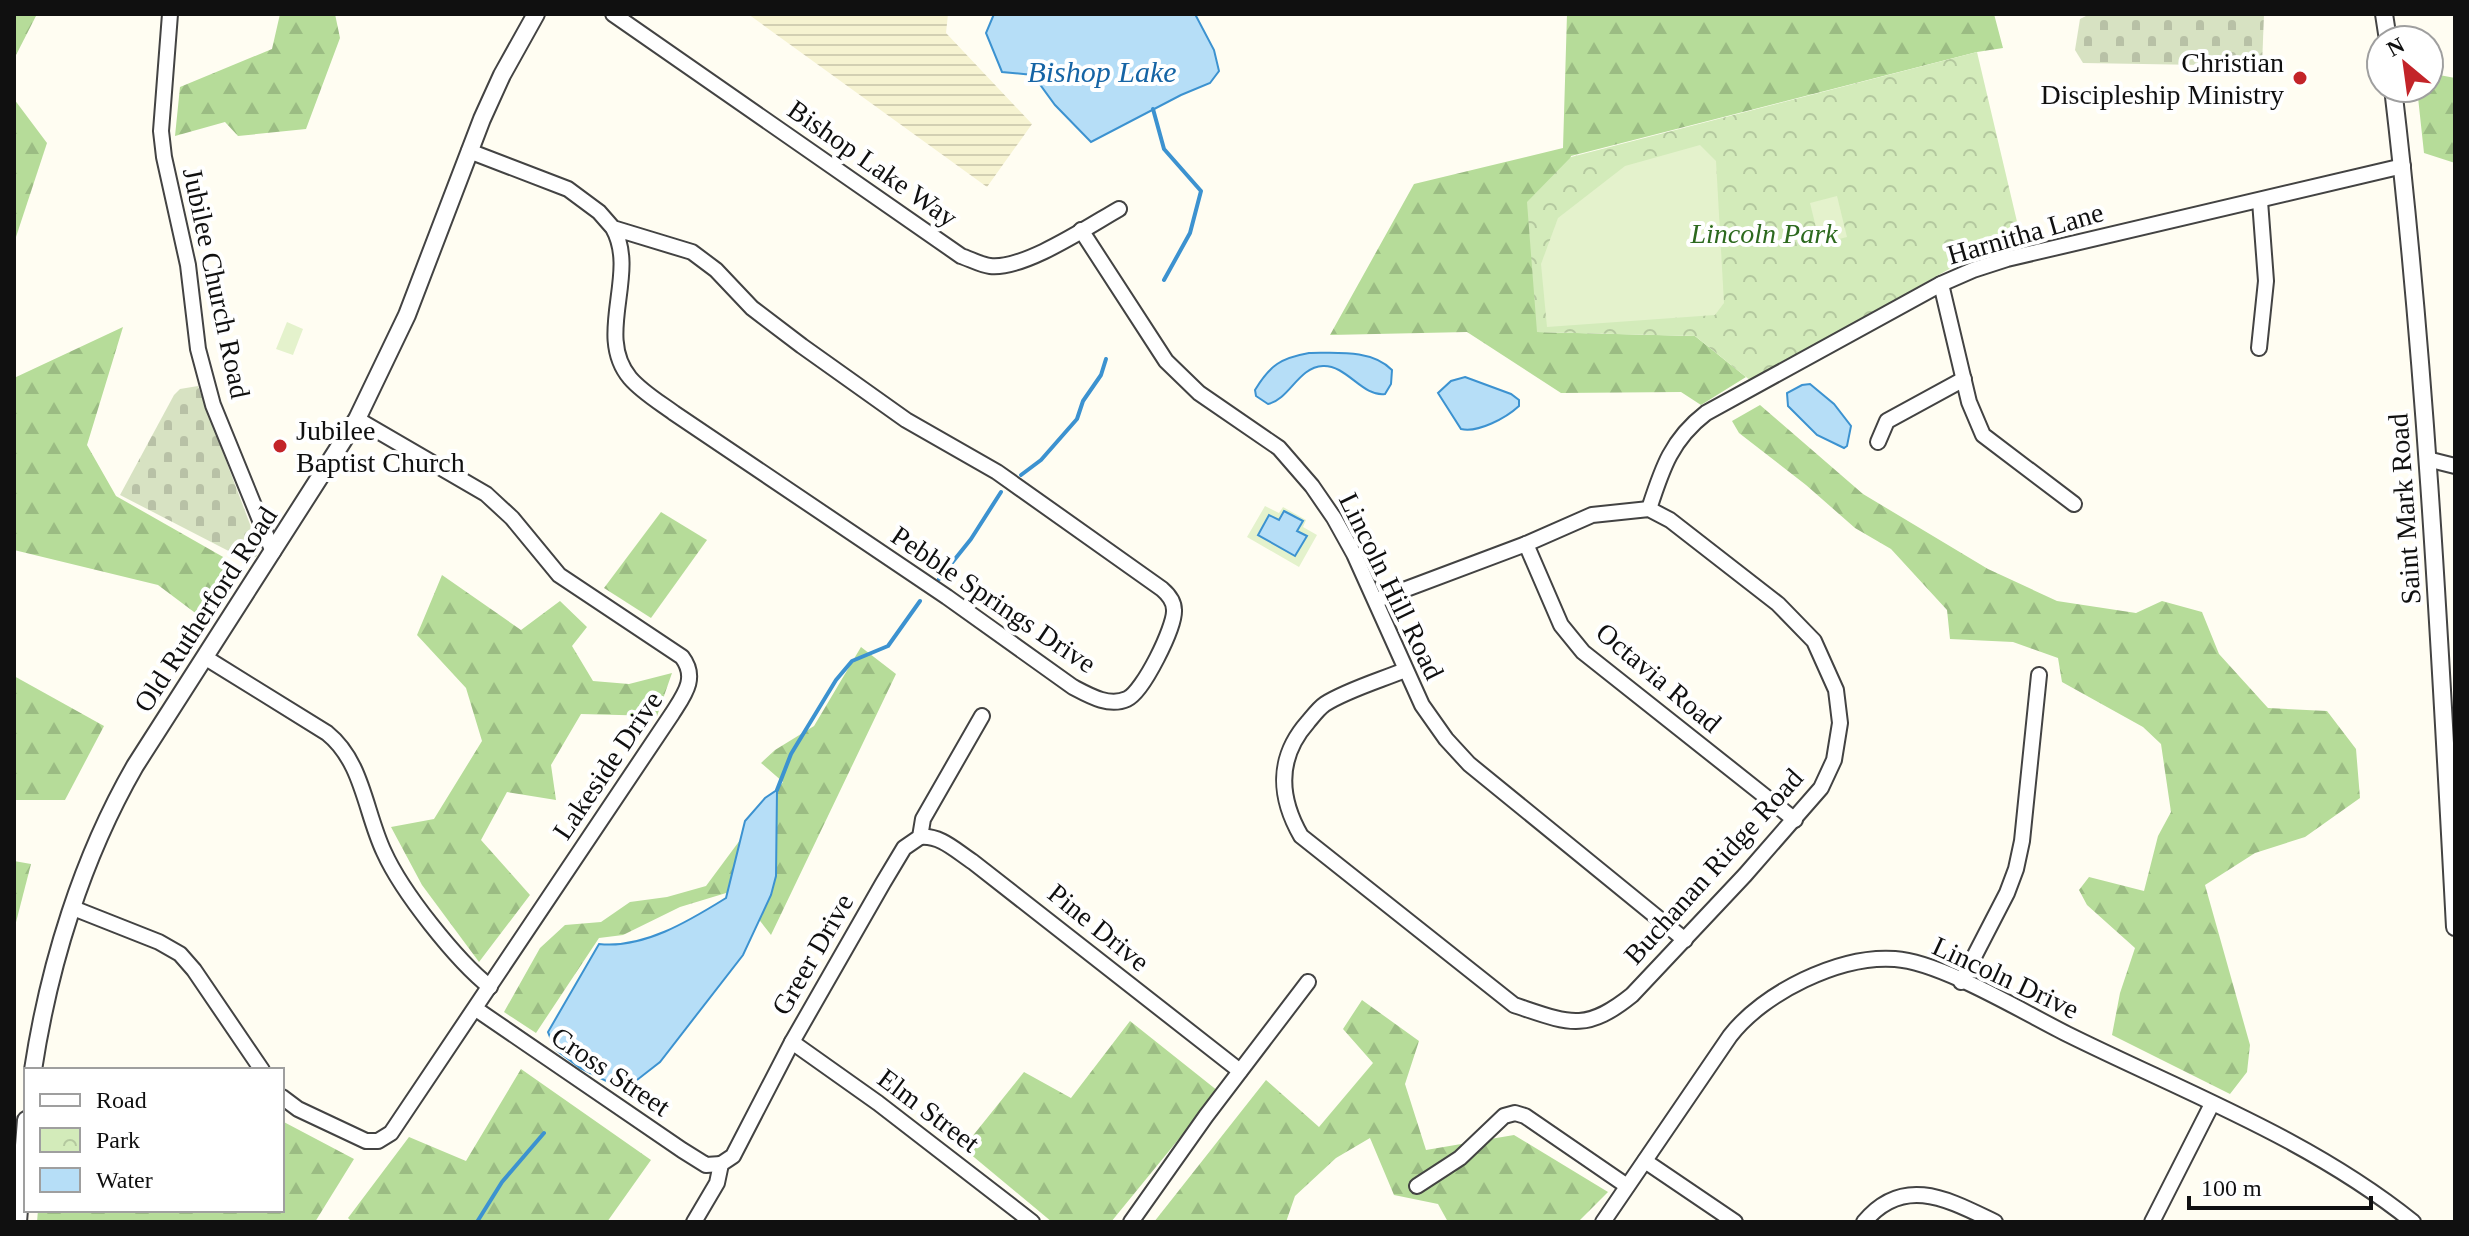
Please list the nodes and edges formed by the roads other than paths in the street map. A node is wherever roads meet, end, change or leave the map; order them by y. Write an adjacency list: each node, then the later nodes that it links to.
1 (170, 14): 21 (street, Jubilee Church Road)
2 (536, 14): 5 (street, Old Rutherford Road)
3 (613, 14): 10 (street, Bishop Lake Way)
4 (2395, 104): 6 (street, Saint Mark Road)
5 (469, 151): 9 (street, Pebble Springs Drive); 14 (street, Old Rutherford Road)
6 (2403, 166): 7 (street, Harnitha Lane); 16 (street, Saint Mark Road)
7 (2260, 201): 11 (street, Harnitha Lane); 12 (street)
8 (1119, 209): 10 (street, Bishop Lake Way)
9 (613, 228): 9 (street, Pebble Springs Drive)
10 (1081, 230): 22 (street, Lincoln Hill Road)
11 (1941, 284): 13 (street); 19 (street, Harnitha Lane)
12 (2259, 348)
13 (1964, 379): 15 (street); 18 (street)
14 (357, 419): 21 (street, Old Rutherford Road); 34 (street, Lakeside Drive)
15 (1878, 442)
16 (2427, 459): 17 (street); 30 (street, Saint Mark Road)
17 (2455, 466)
18 (2074, 504)
19 (1649, 509): 20 (street); 27 (street, Buchanan Ridge Road)
20 (1526, 544): 22 (street); 27 (street, Octavia Road)
21 (273, 552): 23 (street, Old Rutherford Road)
22 (1377, 600): 24 (street, Lincoln Hill Road)
23 (206, 658): 29 (street, Old Rutherford Road); 34 (street)
24 (1405, 670): 31 (street, Lincoln Hill Road); 31 (street, Buchanan Ridge Road)
25 (2039, 675): 33 (street)
26 (982, 716): 28 (street, Greer Drive)
27 (1795, 820): 31 (street, Buchanan Ridge Road)
28 (920, 837): 36 (street, Greer Drive); 39 (street, Pine Drive)
29 (73, 908): 37 (street, Old Rutherford Road); 38 (street)
30 (2455, 927)
31 (1685, 940)
32 (1308, 982): 39 (street)
33 (1961, 982): 41 (street, Lincoln Drive); 43 (street, Lincoln Drive)
34 (490, 987): 35 (street, Lakeside Drive)
35 (476, 1009): 40 (street, Lakeside Drive); 44 (street, Cross Street)
36 (792, 1042): 44 (street, Greer Drive); 49 (street, Elm Street)
37 (33, 1068)
38 (261, 1068)
39 (1240, 1071): 50 (street)
40 (284, 1098)
41 (2212, 1104): 55 (street); 56 (street, Lincoln Drive)
42 (24, 1146): 47 (street)
43 (1645, 1161): 46 (street, Lincoln Drive); 52 (street)
44 (721, 1164): 48 (street, Greer Drive)
45 (1417, 1186): 46 (street)
46 (1627, 1186): 51 (street, Lincoln Drive)
47 (18, 1222)
48 (694, 1222)
49 (1032, 1222)
50 (1131, 1222)
51 (1603, 1222)
52 (1735, 1222)
53 (1864, 1222): 54 (street)
54 (1995, 1222)
55 (2152, 1222)
56 (2413, 1222)

